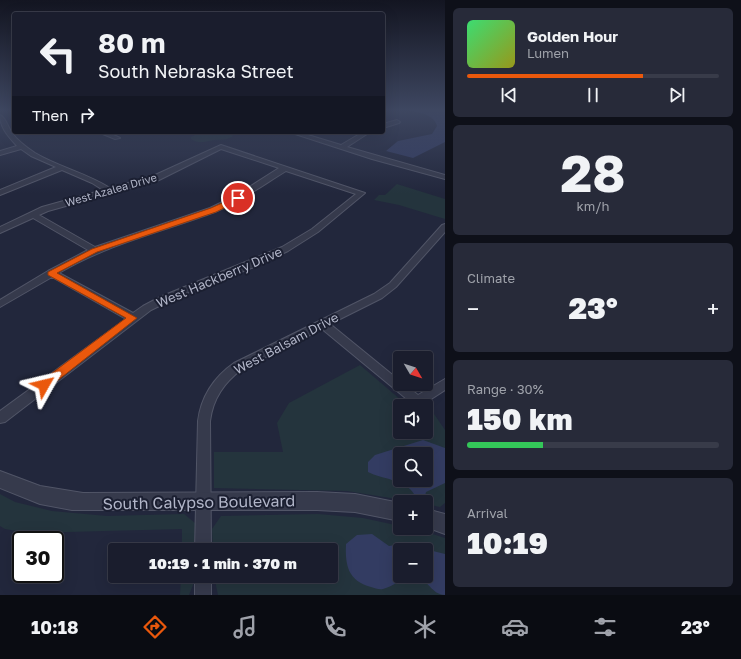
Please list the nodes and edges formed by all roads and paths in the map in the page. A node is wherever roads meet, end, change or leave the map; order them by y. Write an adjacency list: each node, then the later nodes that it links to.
1 (11, 138): 4 (street)
2 (312, 138): 5 (street)
3 (357, 138): 5 (street)
4 (21, 147): 6 (street); 7 (street)
5 (343, 147): 9 (street)
6 (0, 153)
7 (62, 167): 10 (street); 11 (street)
8 (285, 168): 10 (street, West Azalea Drive); 15 (street); 18 (street, West Hackberry Drive)
9 (445, 177)
10 (109, 191): 12 (street, West Azalea Drive)
11 (0, 193)
12 (32, 214): 14 (street, West Azalea Drive); 15 (street)
13 (445, 227): 19 (street, West Balsam Drive)
14 (0, 230)
15 (94, 251): 16 (street)
16 (51, 273): 17 (street); 18 (street)
17 (0, 304)
18 (133, 318): 21 (street, West Hackberry Drive)
19 (323, 324): 20 (street); 23 (street, West Balsam Drive)
20 (445, 384)
21 (0, 418)
22 (0, 479): 23 (street, South Calypso Boulevard)
23 (204, 501): 24 (street, South Calypso Boulevard); 27 (street, West Balsam Drive)
24 (393, 511)
25 (433, 520): 26 (street)
26 (445, 524)
27 (203, 543)
28 (203, 583): 29 (street)
29 (203, 595)

